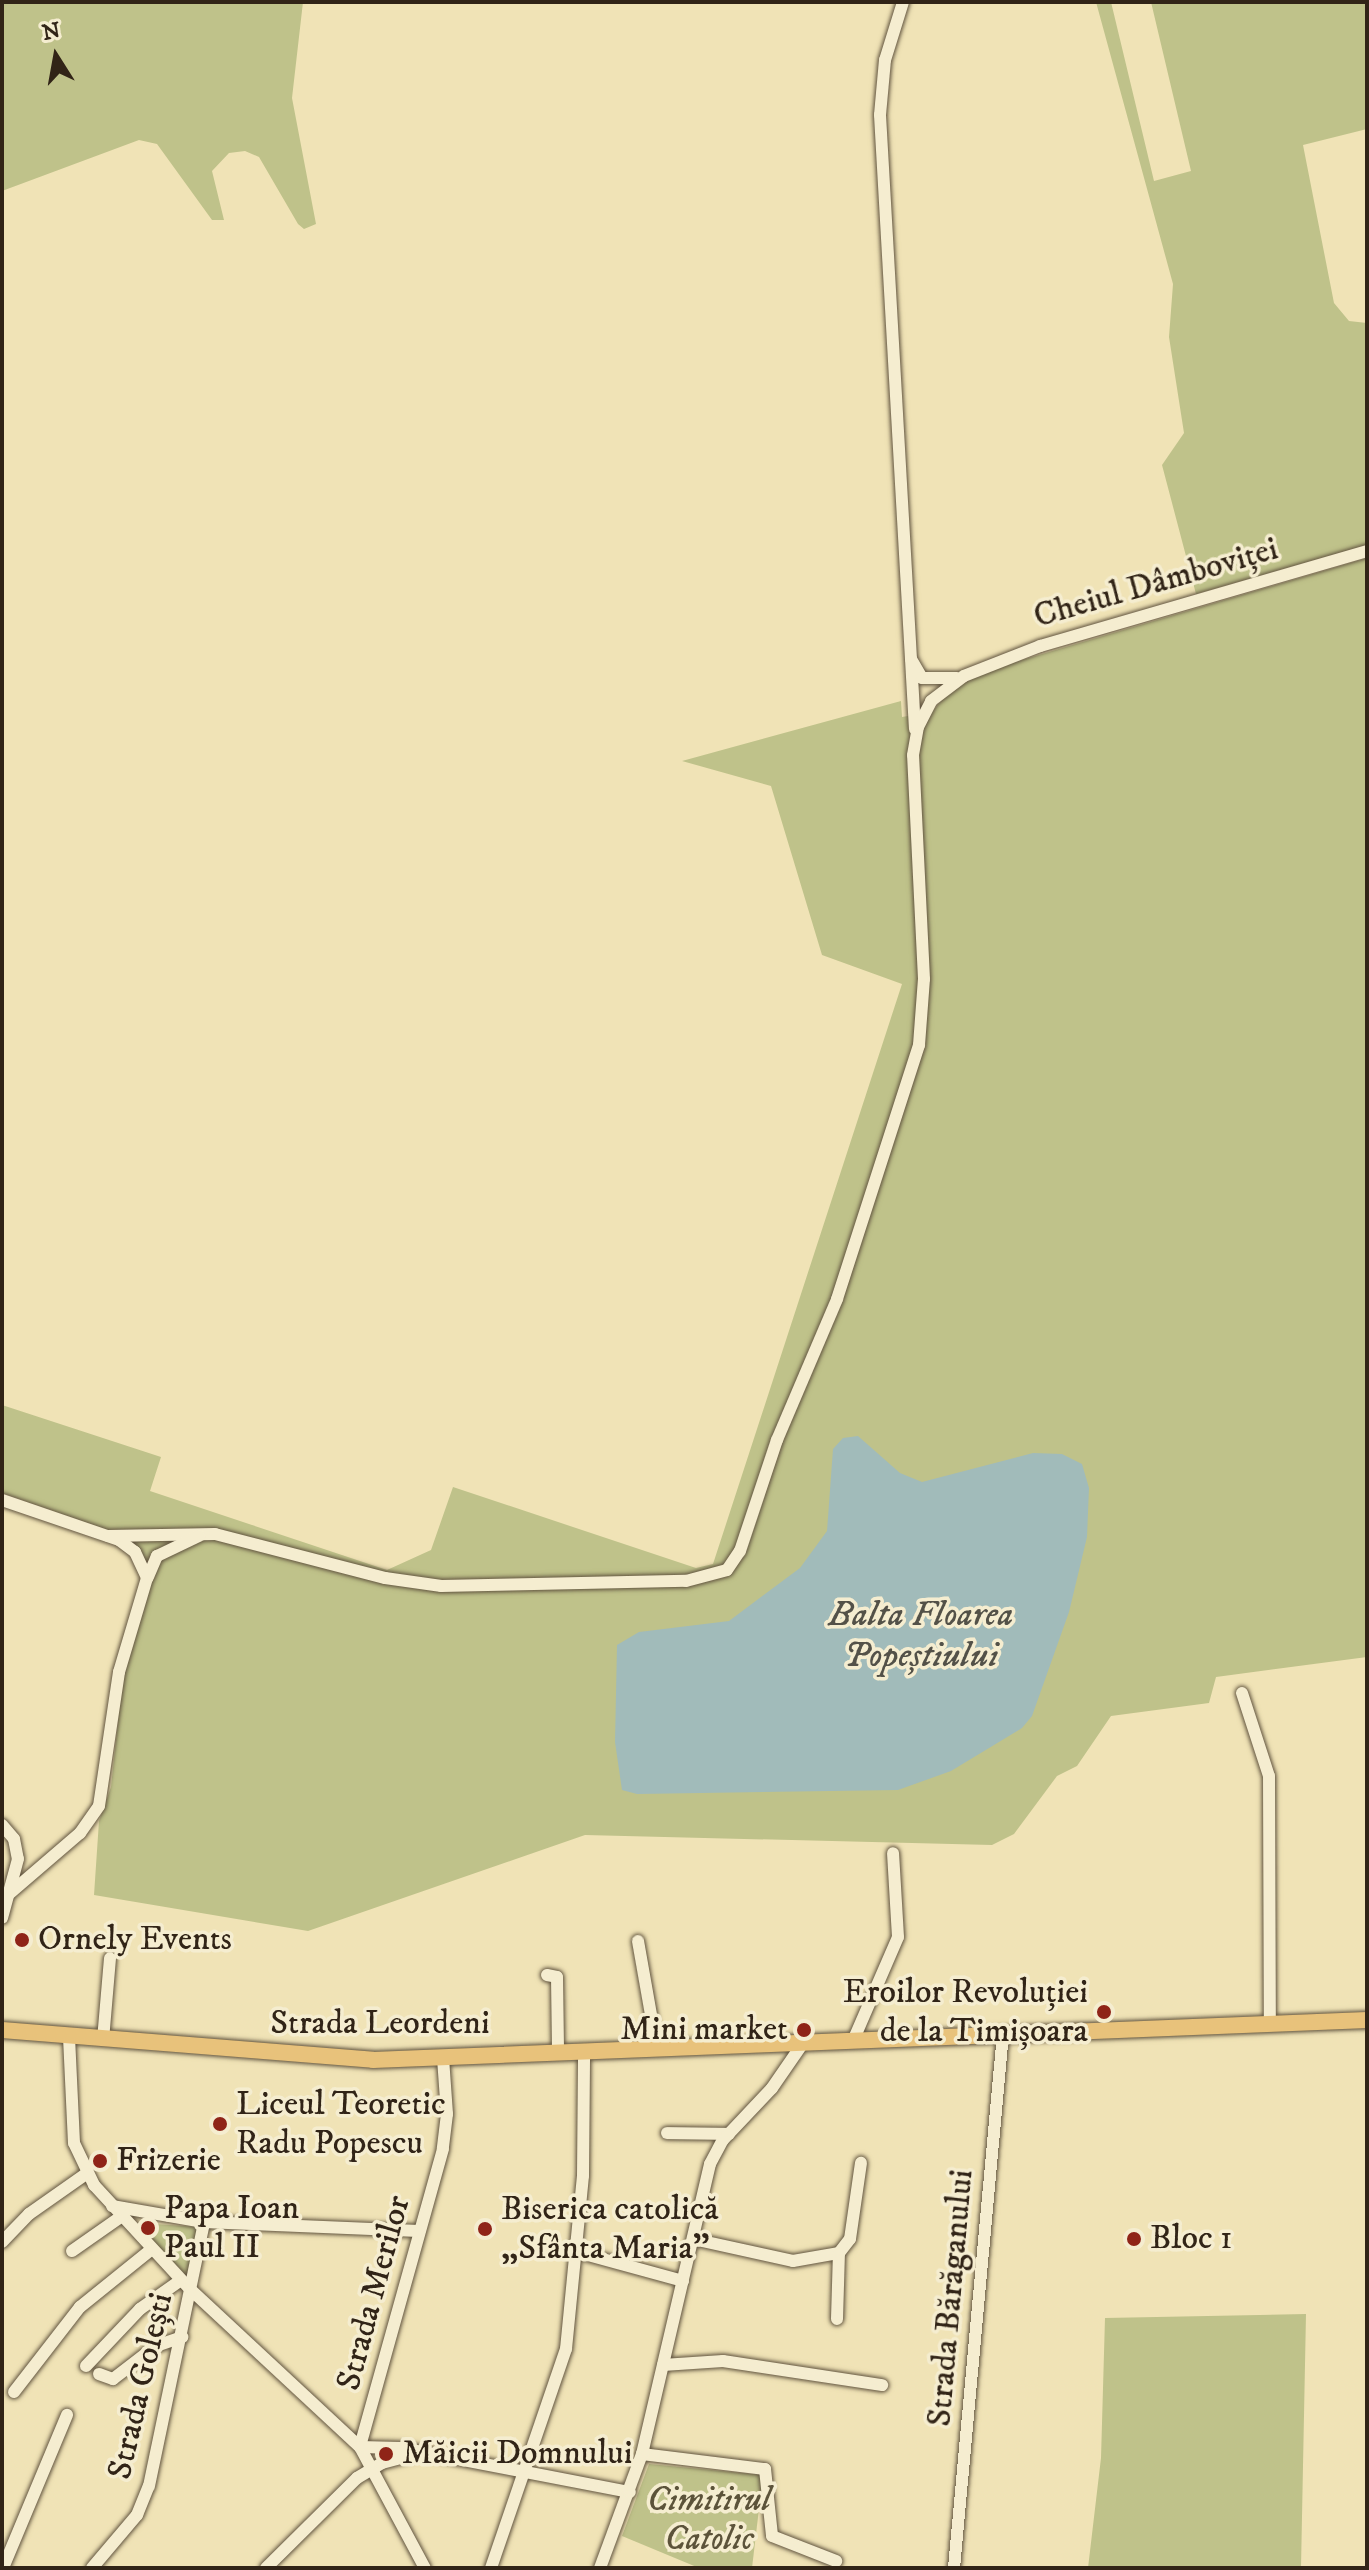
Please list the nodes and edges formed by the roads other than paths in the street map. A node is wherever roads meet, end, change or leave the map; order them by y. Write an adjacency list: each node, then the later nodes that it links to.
1 (903, 2): 3 (street)
2 (1367, 551): 4 (street, Cheiul Dâmboviței)
3 (907, 649): 5 (street); 6 (street)
4 (964, 676): 5 (street); 7 (street)
5 (926, 679): 6 (street); 7 (street)
6 (911, 692): 7 (street); 8 (street)
7 (933, 698): 8 (street)
8 (915, 736): 10 (street)
9 (2, 1500): 12 (street)
10 (206, 1534): 11 (street); 14 (street)
11 (144, 1535): 12 (street); 13 (street); 14 (street)
12 (108, 1536): 13 (street)
13 (137, 1555): 14 (street); 15 (street)
14 (156, 1557): 15 (street)
15 (146, 1583): 19 (street)
16 (1242, 1693): 25 (street)
17 (2, 1825): 19 (street)
18 (893, 1853): 30 (street)
19 (9, 1894): 20 (street)
20 (2, 1918)
21 (638, 1941): 32 (street)
22 (110, 1958): 29 (street)
23 (547, 1975): 34 (street)
24 (1367, 2020): 25 (main road, Strada Leordeni)
25 (1270, 2022): 27 (main road, Strada Leordeni)
26 (2, 2030): 28 (main road, Strada Leordeni)
27 (1003, 2034): 30 (main road, Strada Leordeni); 74 (street, Strada Bărăganului)
28 (69, 2037): 29 (main road, Strada Leordeni); 39 (street)
29 (103, 2040): 35 (main road, Strada Leordeni)
30 (853, 2041): 31 (main road, Strada Leordeni)
31 (803, 2043): 32 (main road, Strada Leordeni); 37 (street)
32 (657, 2049): 33 (main road, Strada Leordeni)
33 (584, 2052): 34 (main road, Strada Leordeni); 48 (street)
34 (558, 2053): 35 (main road, Strada Leordeni)
35 (443, 2058): 43 (street, Strada Merilor)
36 (667, 2133): 37 (street)
37 (729, 2134): 44 (street)
38 (861, 2163): 49 (street)
39 (86, 2174): 40 (street); 45 (street)
40 (112, 2206): 41 (street); 42 (street)
41 (122, 2216): 46 (street); 47 (street)
42 (204, 2222): 43 (street); 52 (street, Strada Golești)
43 (419, 2231): 61 (street, Strada Merilor)
44 (693, 2239): 49 (street); 51 (street)
45 (2, 2242)
46 (152, 2249): 50 (street); 59 (street)
47 (72, 2251)
48 (577, 2252): 51 (street); 65 (street)
49 (839, 2253): 53 (street)
50 (181, 2280): 52 (street); 56 (street)
51 (683, 2281): 55 (street)
52 (191, 2290): 54 (street, Strada Golești); 61 (street)
53 (837, 2319)
54 (182, 2337): 57 (street); 70 (street, Strada Golești)
55 (663, 2365): 58 (street); 63 (street)
56 (86, 2366)
57 (99, 2374)
58 (882, 2385)
59 (14, 2392)
60 (67, 2415): 69 (street)
61 (360, 2447): 62 (street); 64 (street)
62 (427, 2452): 64 (street); 65 (street)
63 (642, 2454): 66 (street); 67 (street)
64 (374, 2467): 71 (street); 72 (street)
65 (527, 2471): 66 (street); 73 (street)
66 (630, 2492): 68 (street)
67 (836, 2561)
68 (605, 2567)
69 (3, 2568)
70 (92, 2568)
71 (266, 2568)
72 (425, 2568)
73 (491, 2568)
74 (954, 2568)

